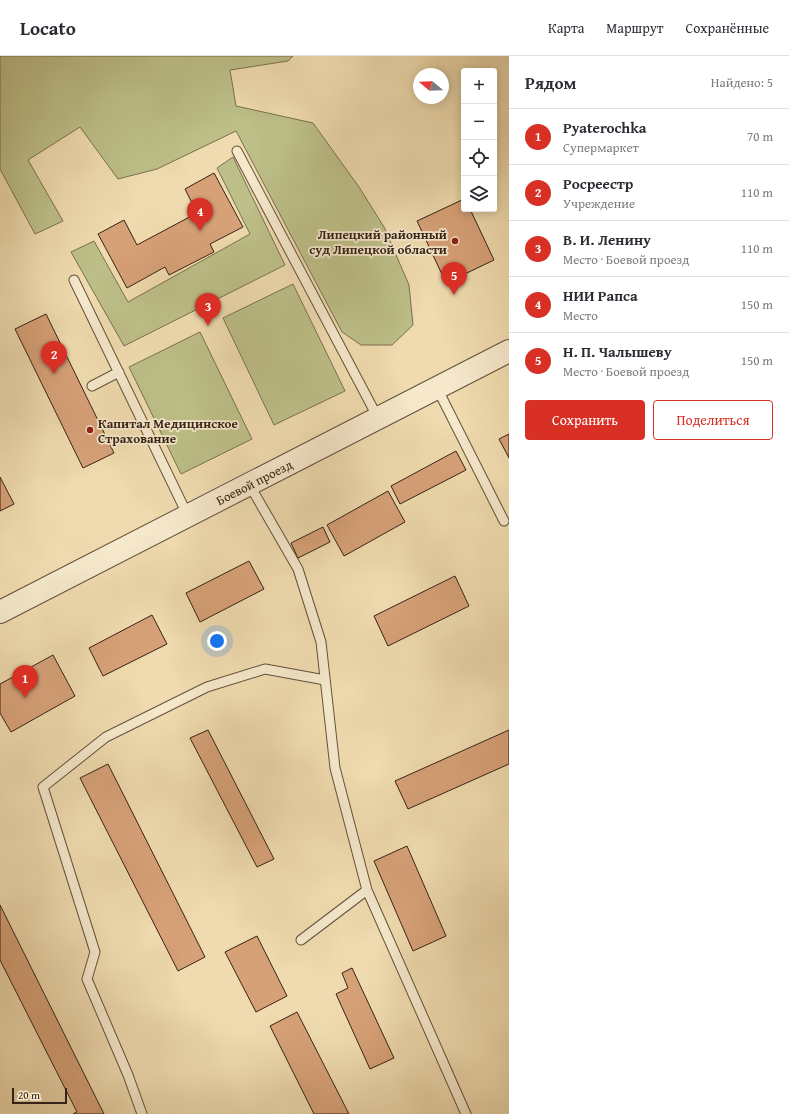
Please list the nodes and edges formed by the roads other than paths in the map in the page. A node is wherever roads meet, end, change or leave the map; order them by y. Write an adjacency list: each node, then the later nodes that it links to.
1 (237, 151): 7 (lane)
2 (74, 280): 4 (lane)
3 (509, 351): 6 (street, Боевой проезд)
4 (118, 372): 5 (lane); 9 (lane)
5 (92, 386)
6 (437, 388): 7 (street, Боевой проезд); 10 (lane)
7 (378, 418): 8 (street, Боевой проезд)
8 (250, 484): 9 (street, Боевой проезд); 12 (lane)
9 (188, 516): 11 (street, Боевой проезд)
10 (504, 521)
11 (0, 612)
12 (325, 680): 13 (lane); 15 (lane)
13 (367, 890): 14 (lane); 16 (lane)
14 (301, 940)
15 (142, 1114)
16 (466, 1114)

